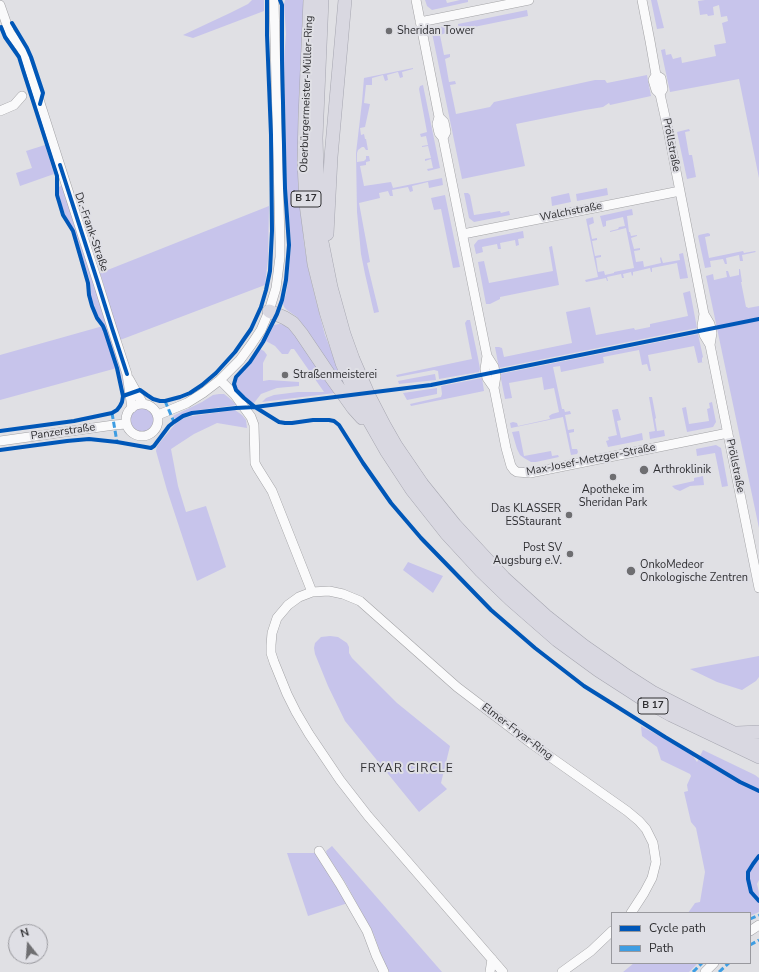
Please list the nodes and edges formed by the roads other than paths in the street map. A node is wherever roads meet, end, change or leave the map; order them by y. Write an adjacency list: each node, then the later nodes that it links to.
1 (274, 0): 16 (street)
2 (310, 0): 19 (highway, Oberbürgermeister-Müller-Ring / B 17)
3 (322, 0): 15 (highway, Oberbürgermeister-Müller-Ring / B 17)
4 (345, 0): 15 (highway)
5 (416, 0): 9 (street, Max-Josef-Metzger-Straße)
6 (529, 0): 9 (street)
7 (642, 0): 13 (street, Pröllstraße)
8 (0, 5): 10 (street, Dr.-Frank-Straße)
9 (420, 22): 14 (street, Max-Josef-Metzger-Straße)
10 (3, 26): 17 (street, Dr.-Frank-Straße)
11 (22, 96): 12 (street)
12 (0, 111)
13 (680, 191): 14 (street, Walchstraße); 24 (street, Pröllstraße)
14 (463, 234): 24 (street, Max-Josef-Metzger-Straße)
15 (325, 262): 19 (highway, Oberbürgermeister-Müller-Ring / B 17)
16 (269, 312): 18 (street); 19 (highway)
17 (127, 374): 20 (street, Dr.-Frank-Straße); 21 (street, Dr.-Frank-Straße)
18 (220, 380): 22 (street); 27 (street)
19 (356, 394): 29 (highway, Oberbürgermeister-Müller-Ring / B 17); 30 (highway, Oberbürgermeister-Müller-Ring / B 17)
20 (143, 404): 21 (street); 22 (street)
21 (132, 408): 23 (street)
22 (158, 415): 23 (street)
23 (126, 424): 25 (street, Panzerstraße)
24 (728, 433): 26 (street, Pröllstraße)
25 (0, 441)
26 (759, 588)
27 (312, 592): 32 (street, Elmer-Fryar-Ring); 36 (street, Elmer-Fryar-Ring)
28 (759, 732): 29 (highway)
29 (733, 733): 30 (highway, Oberbürgermeister-Müller-Ring / B 17)
30 (759, 754)
31 (319, 851): 38 (street)
32 (632, 912)
33 (759, 925): 35 (street)
34 (611, 932): 41 (street)
35 (751, 932)
36 (492, 959): 39 (street); 40 (street, Elmer-Fryar-Ring)
37 (713, 964): 42 (street)
38 (384, 972)
39 (490, 972)
40 (503, 972)
41 (562, 972)
42 (705, 972)

